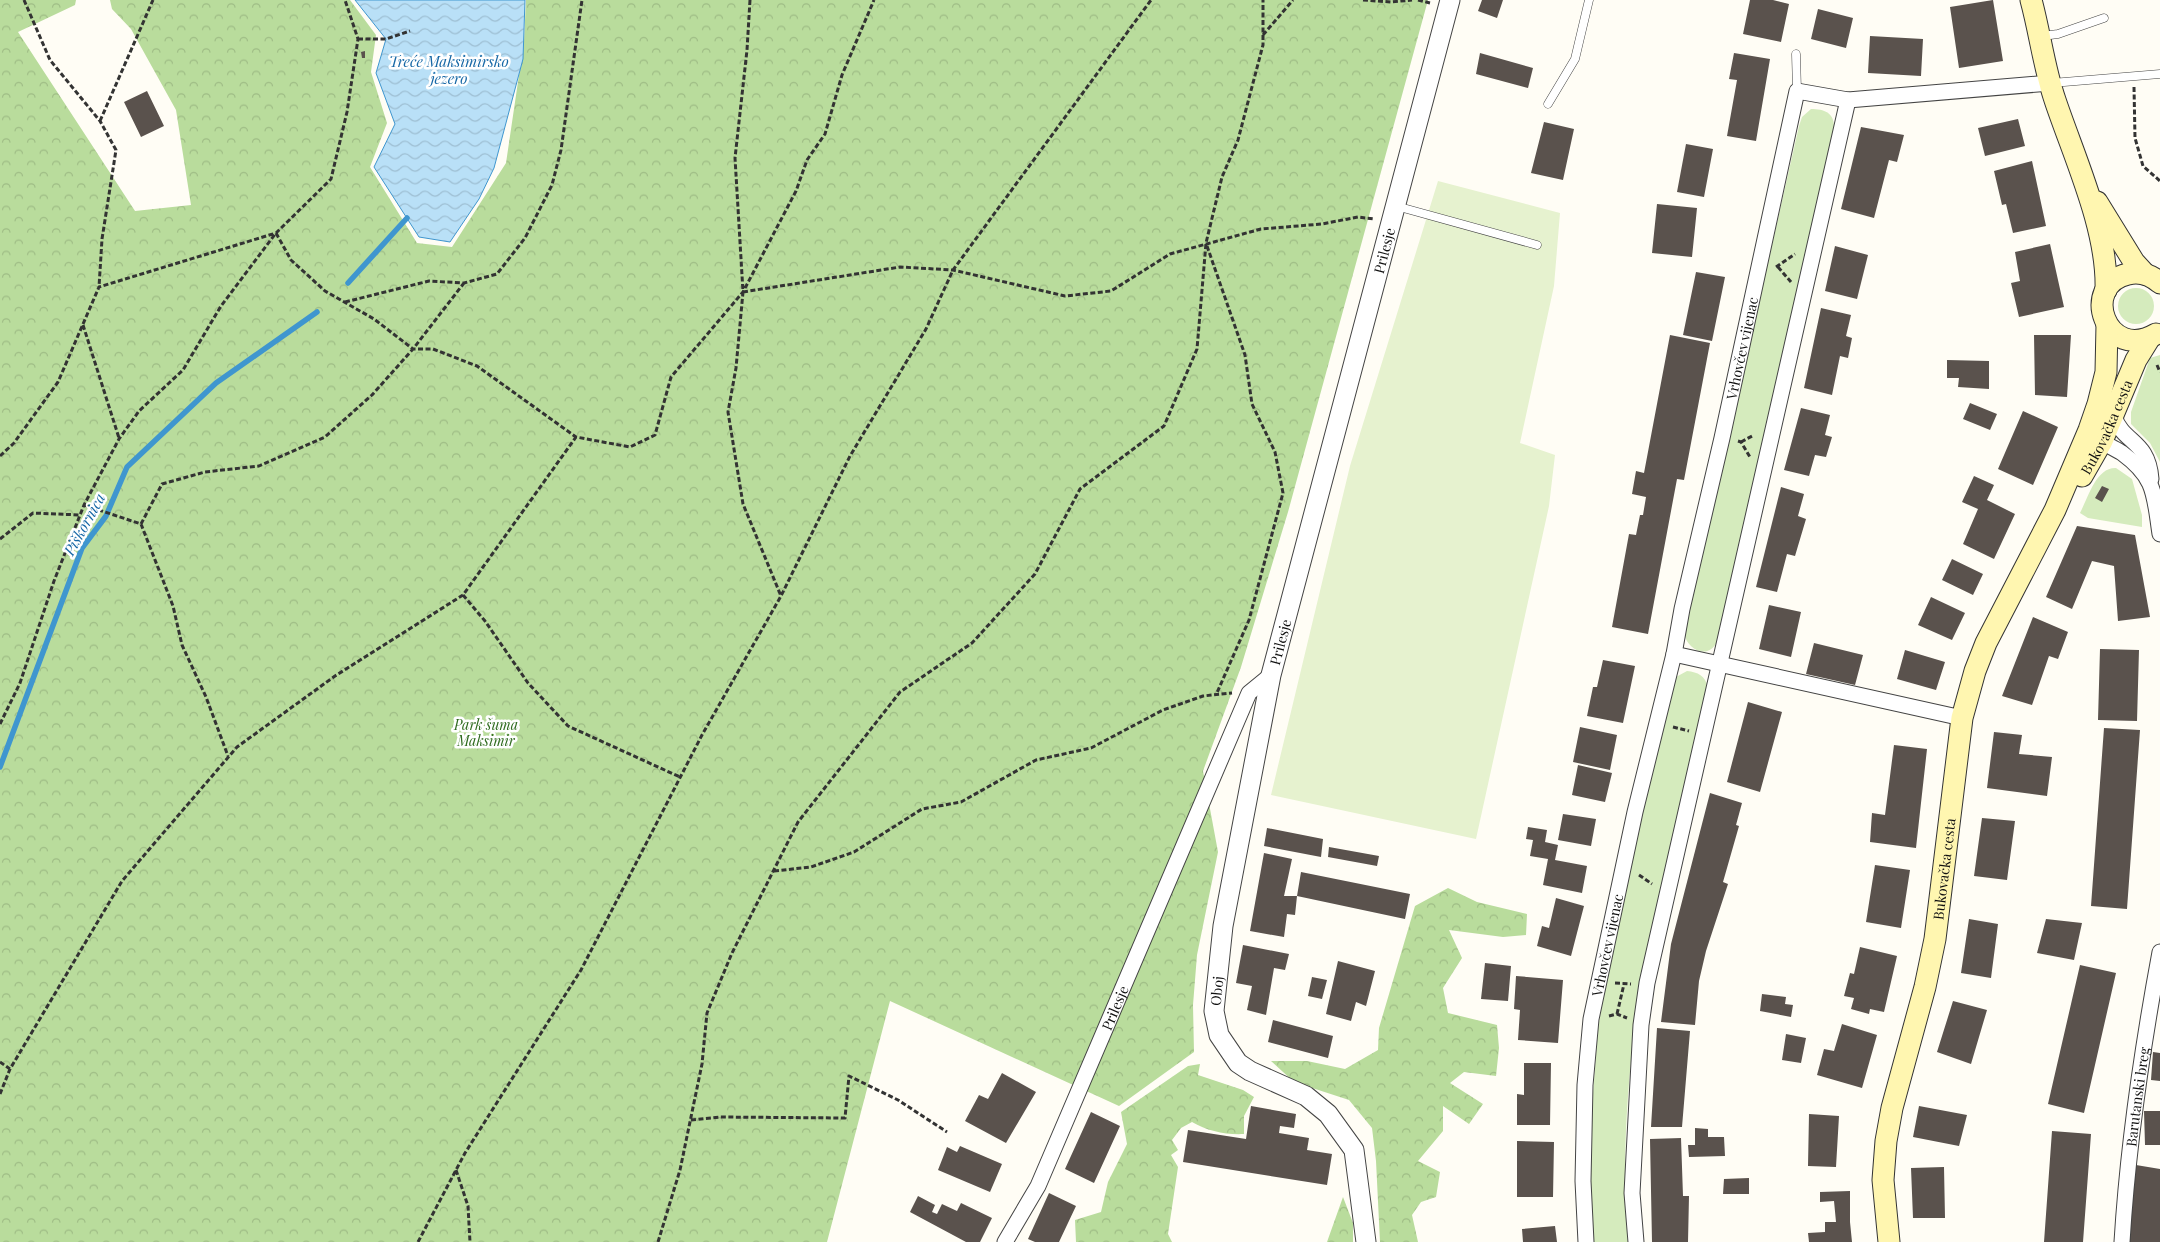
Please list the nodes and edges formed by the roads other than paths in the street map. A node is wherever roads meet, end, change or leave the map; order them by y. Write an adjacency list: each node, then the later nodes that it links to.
1 (1589, 0): 11 (lane)
2 (2030, 0): 5 (main road)
3 (1443, 2): 13 (street, Prilesje)
4 (2104, 18): 5 (lane)
5 (2040, 37): 8 (main road)
6 (1796, 54): 9 (lane)
7 (2160, 74): 8 (lane)
8 (2050, 83): 10 (street); 12 (main road)
9 (1797, 92): 10 (street); 24 (street, Vrhovčev vijenac)
10 (1848, 100): 25 (street)
11 (1548, 104)
12 (2084, 181): 15 (main road); 16 (main road)
13 (1396, 206): 14 (lane); 26 (street, Prilesje)
14 (1537, 245)
15 (2155, 277): 16 (main road)
16 (2106, 290): 17 (main road, Bukovačka cesta)
17 (2107, 325): 18 (main road); 19 (main road, Bukovačka cesta)
18 (2155, 336): 19 (main road, Bukovačka cesta)
19 (2104, 416): 20 (main road, Bukovačka cesta); 21 (street); 22 (main road, Bukovačka cesta)
20 (2102, 441): 21 (street); 22 (main road, Bukovačka cesta)
21 (2151, 482): 23 (street)
22 (2056, 510): 27 (main road, Bukovačka cesta)
23 (2160, 534)
24 (1674, 654): 25 (street); 31 (street, Vrhovčev vijenac)
25 (1721, 663): 27 (street); 32 (street)
26 (1271, 675): 29 (street, Prilesje); 30 (street, Oboj)
27 (1962, 718): 33 (main road, Bukovačka cesta)
28 (2160, 952): 34 (street, Barutanski breg)
29 (1005, 1242)
30 (1366, 1242)
31 (1586, 1242)
32 (1636, 1242)
33 (1889, 1242)
34 (2122, 1242)

